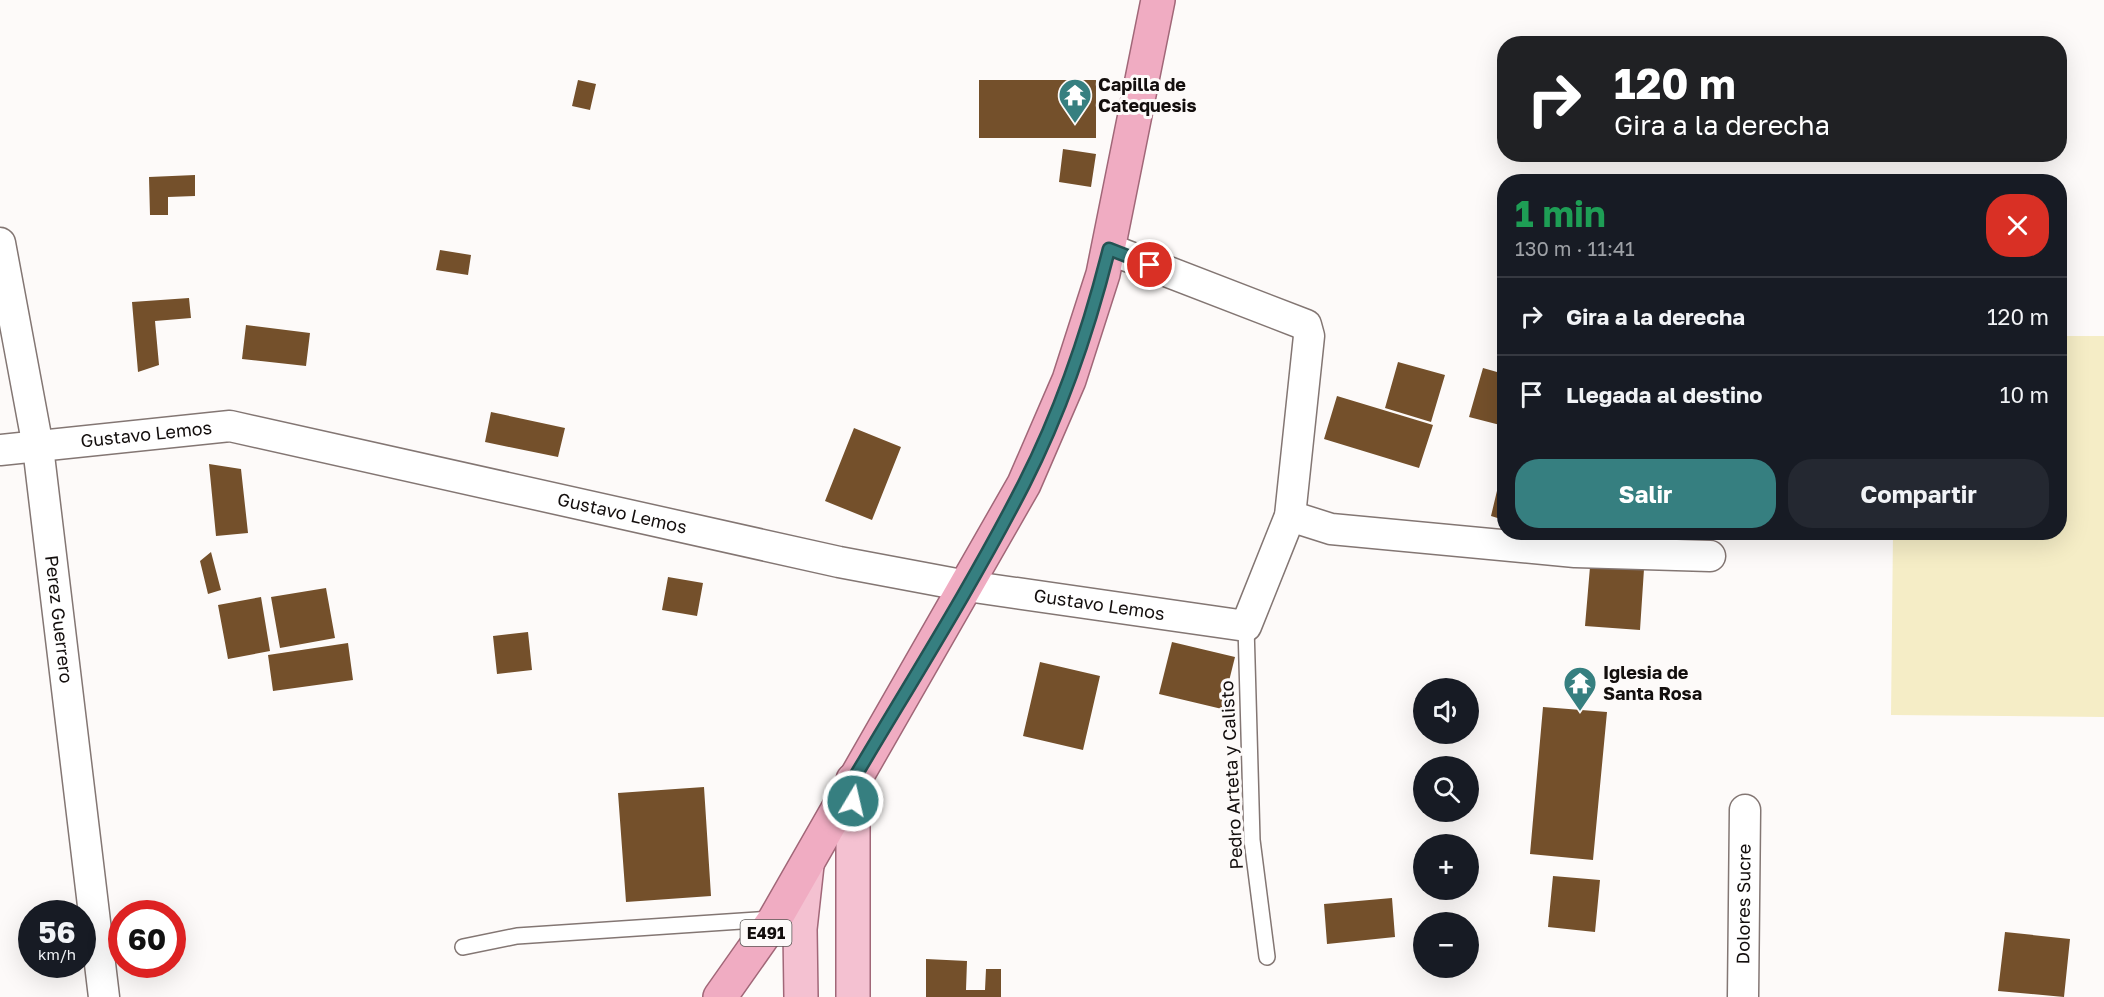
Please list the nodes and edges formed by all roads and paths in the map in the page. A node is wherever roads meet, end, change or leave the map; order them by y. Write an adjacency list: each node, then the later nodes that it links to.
1 (1158, 0): 3 (highway, E491)
2 (0, 243): 4 (street, Perez Guerrero)
3 (1109, 249): 6 (street); 8 (highway, E491)
4 (38, 447): 5 (street, Gustavo Lemos); 8 (street, Gustavo Lemos); 16 (street, Perez Guerrero)
5 (0, 450)
6 (1290, 516): 7 (street); 9 (street)
7 (1710, 556)
8 (967, 586): 9 (street, Gustavo Lemos); 10 (highway, E491)
9 (1246, 626): 15 (lane, Pedro Arteta y Calisto)
10 (853, 780): 12 (highway, E491); 19 (main road)
11 (1745, 810): 20 (street, Dolores Sucre)
12 (807, 865): 13 (highway, E491); 18 (main road)
13 (775, 919): 14 (lane); 17 (highway, E491)
14 (463, 947)
15 (1267, 957)
16 (104, 997)
17 (720, 997)
18 (801, 997)
19 (853, 997)
20 (1743, 997)

